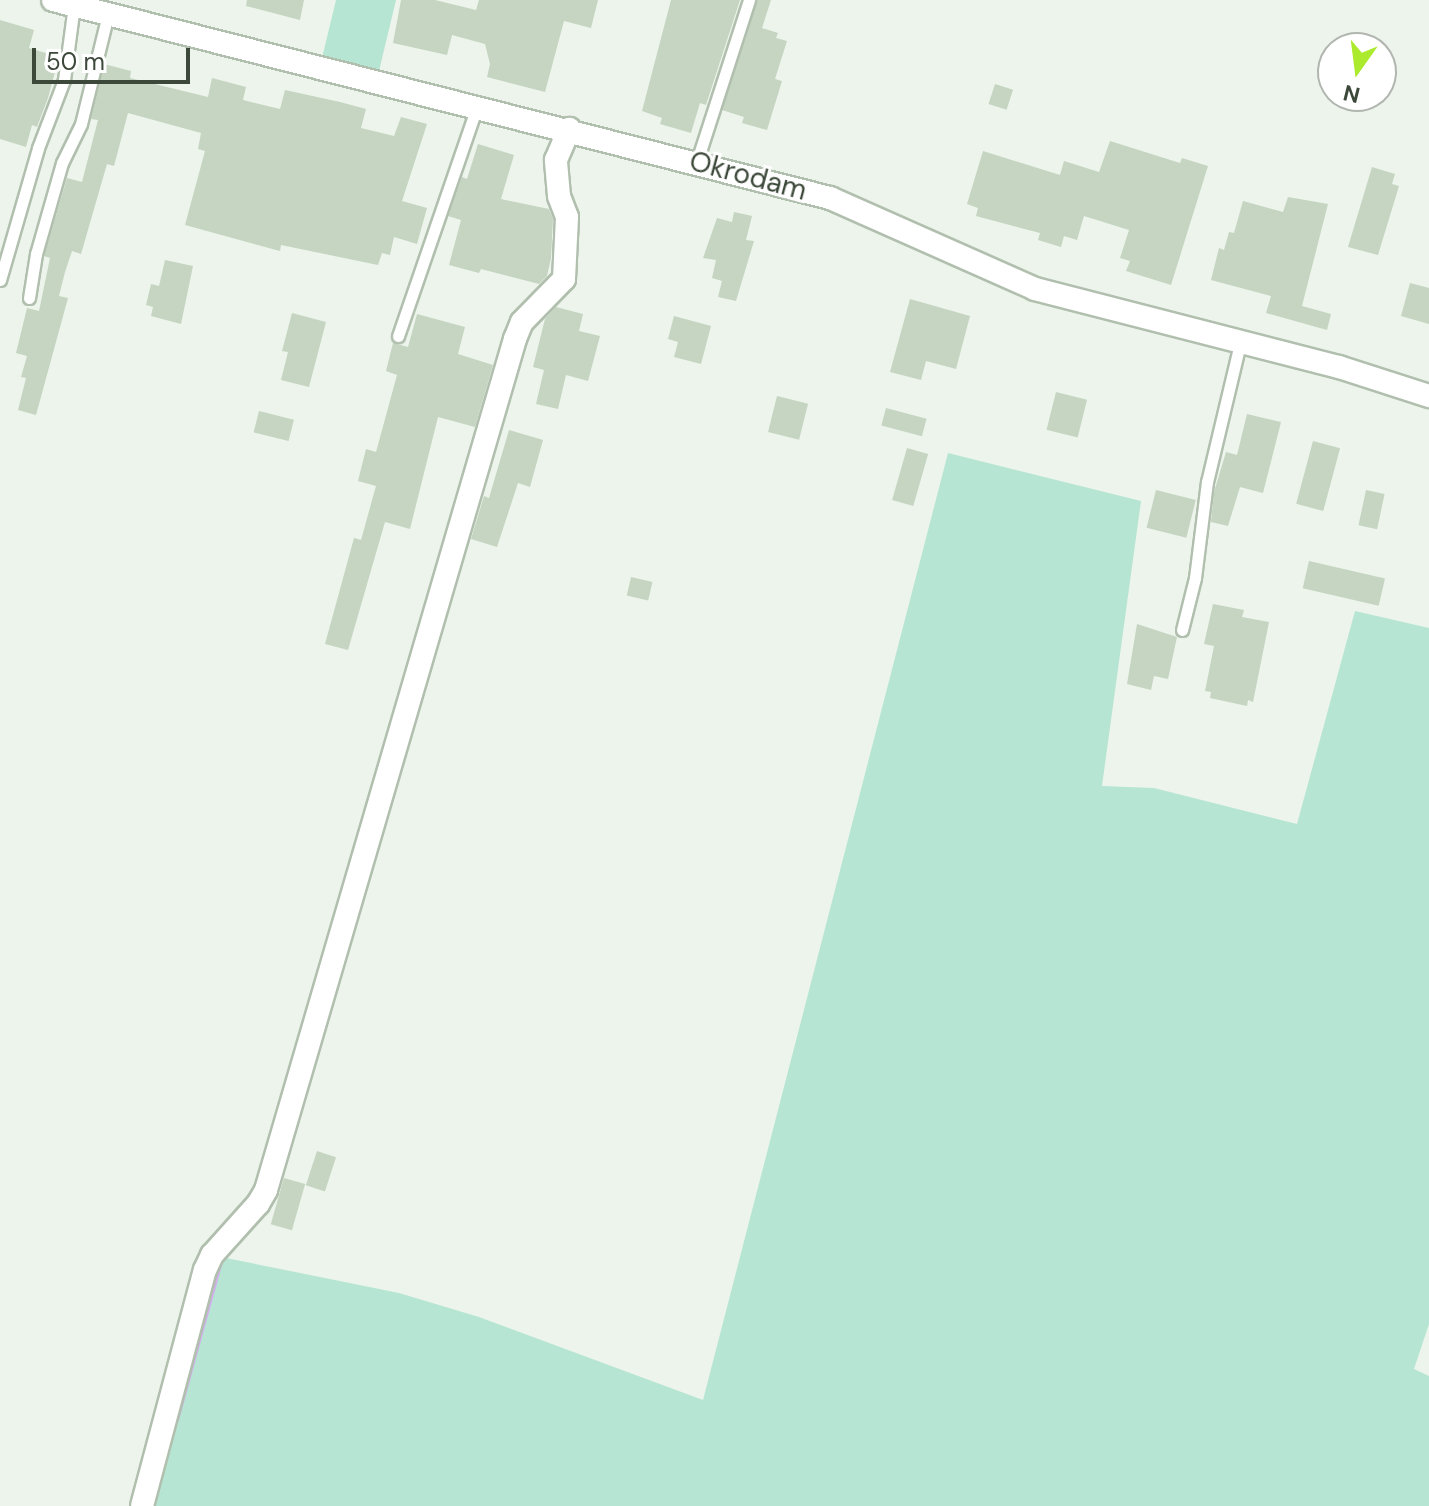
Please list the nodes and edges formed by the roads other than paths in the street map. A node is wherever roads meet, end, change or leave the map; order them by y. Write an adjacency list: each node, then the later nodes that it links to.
1 (749, 0): 6 (lane)
2 (63, 3): 3 (street, Okrodam); 7 (lane)
3 (108, 14): 4 (street, Okrodam); 8 (lane)
4 (477, 106): 5 (street, Okrodam); 9 (lane)
5 (569, 129): 6 (street, Okrodam); 13 (street)
6 (697, 161): 10 (street, Okrodam)
7 (0, 280)
8 (29, 298)
9 (398, 336)
10 (1240, 343): 11 (street, Okrodam); 12 (lane)
11 (1429, 396)
12 (1182, 630)
13 (142, 1506)

